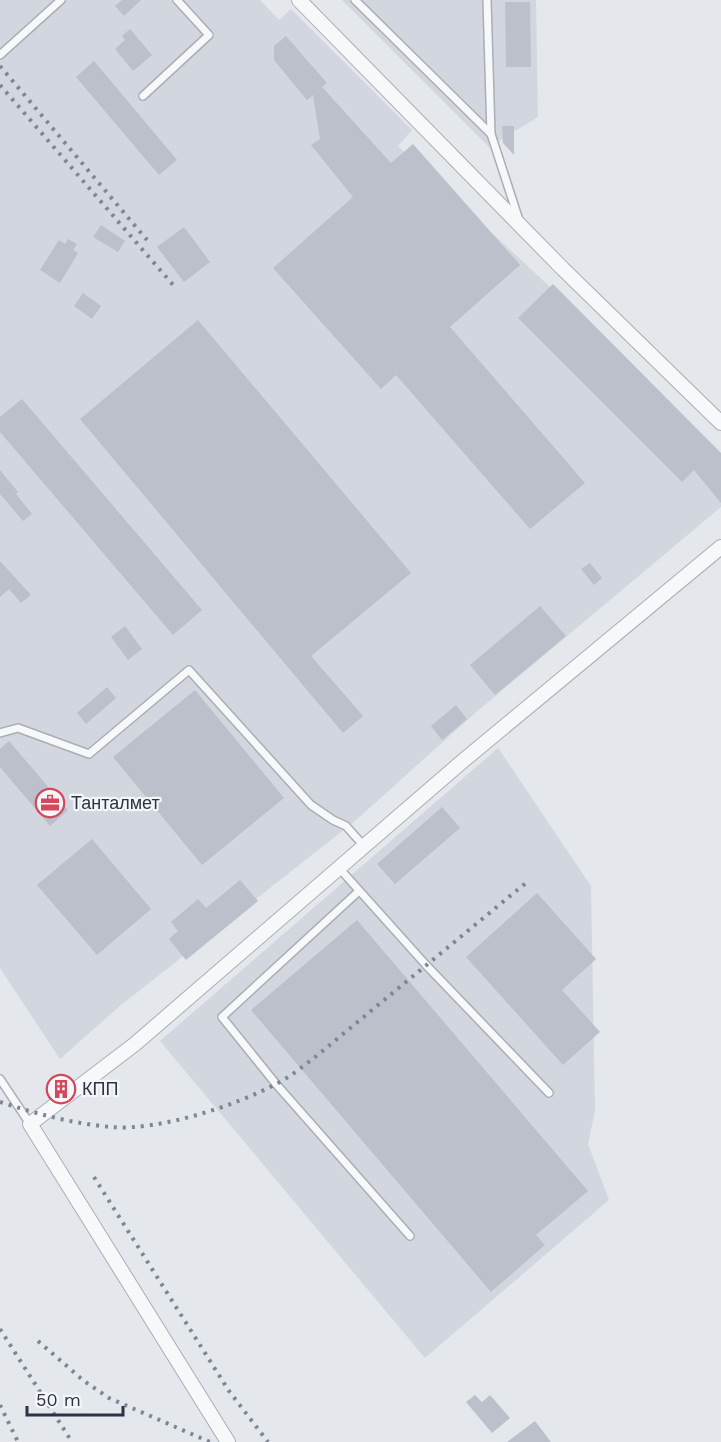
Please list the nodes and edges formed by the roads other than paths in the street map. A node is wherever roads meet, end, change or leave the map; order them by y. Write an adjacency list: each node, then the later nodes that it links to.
1 (61, 0): 6 (lane)
2 (177, 0): 7 (lane)
3 (298, 0): 9 (street)
4 (355, 0): 8 (lane)
5 (487, 0): 8 (lane)
6 (0, 55)
7 (143, 96)
8 (491, 134): 9 (lane)
9 (520, 225): 10 (street)
10 (721, 423)
11 (721, 547): 13 (street)
12 (0, 733): 13 (lane)
13 (364, 846): 14 (street)
14 (339, 868): 15 (lane); 18 (street)
15 (359, 891): 17 (lane); 19 (lane)
16 (0, 1079): 18 (lane)
17 (549, 1093)
18 (30, 1124): 20 (street)
19 (410, 1236)
20 (228, 1442)

